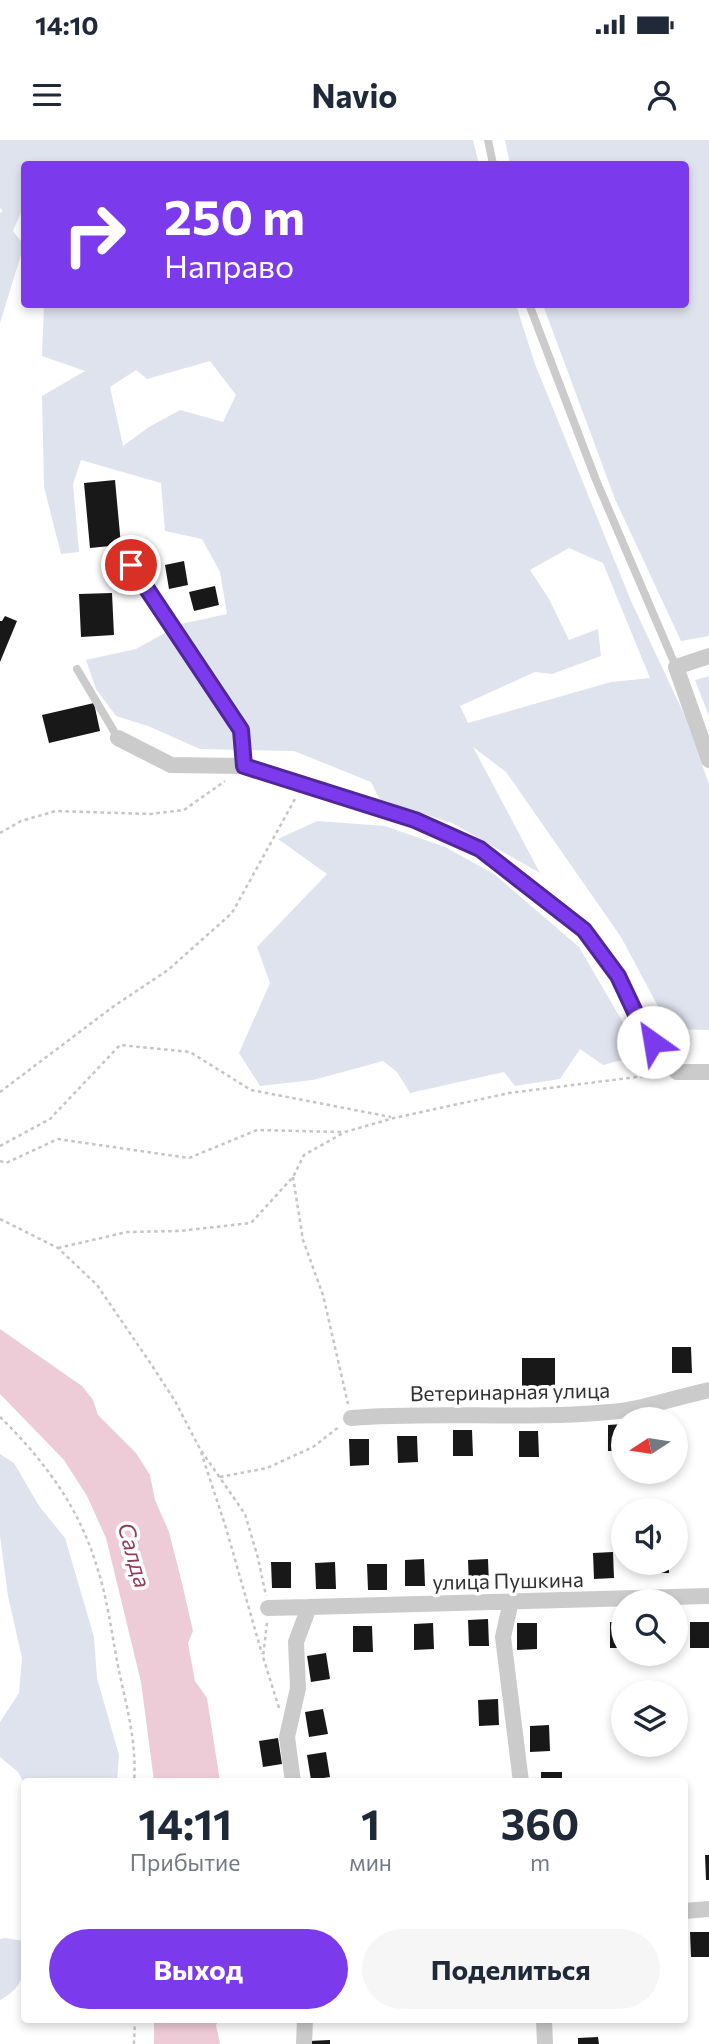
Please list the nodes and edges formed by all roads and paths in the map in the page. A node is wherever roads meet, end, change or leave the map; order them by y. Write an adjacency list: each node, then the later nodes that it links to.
1 (488, 140): 2 (lane)
2 (492, 161)
3 (531, 308): 6 (lane)
4 (131, 565): 10 (lane)
5 (709, 656): 6 (street)
6 (676, 667): 9 (street)
7 (77, 669): 8 (lane)
8 (118, 738): 10 (street)
9 (709, 760)
10 (238, 772): 11 (street); 12 (path)
11 (303, 785): 13 (street); 15 (path)
12 (0, 833)
13 (677, 1072): 14 (street); 16 (path)
14 (709, 1072)
15 (0, 1092)
16 (394, 1118): 17 (path); 18 (path)
17 (345, 1132): 19 (path); 20 (path)
18 (0, 1146)
19 (0, 1161)
20 (293, 1177): 22 (path); 25 (path)
21 (0, 1219): 22 (path)
22 (58, 1248): 26 (path)
23 (709, 1390): 25 (street, Ветеринарная улица)
24 (0, 1417): 34 (path)
25 (351, 1418): 27 (path)
26 (200, 1450): 27 (path); 32 (path)
27 (220, 1477): 31 (path)
28 (709, 1596): 29 (street, улица Пушкина)
29 (510, 1601): 30 (street, улица Пушкина); 36 (street)
30 (309, 1607): 31 (street, улица Пушкина); 35 (street)
31 (268, 1608): 32 (path)
32 (263, 1657): 33 (path)
33 (279, 1710)
34 (134, 1778)
35 (292, 1778)
36 (521, 1778)
37 (709, 1909): 38 (street)
38 (688, 1911)
39 (135, 2023): 42 (path)
40 (305, 2023): 43 (street)
41 (544, 2023): 44 (street)
42 (134, 2044)
43 (304, 2044)
44 (545, 2044)

